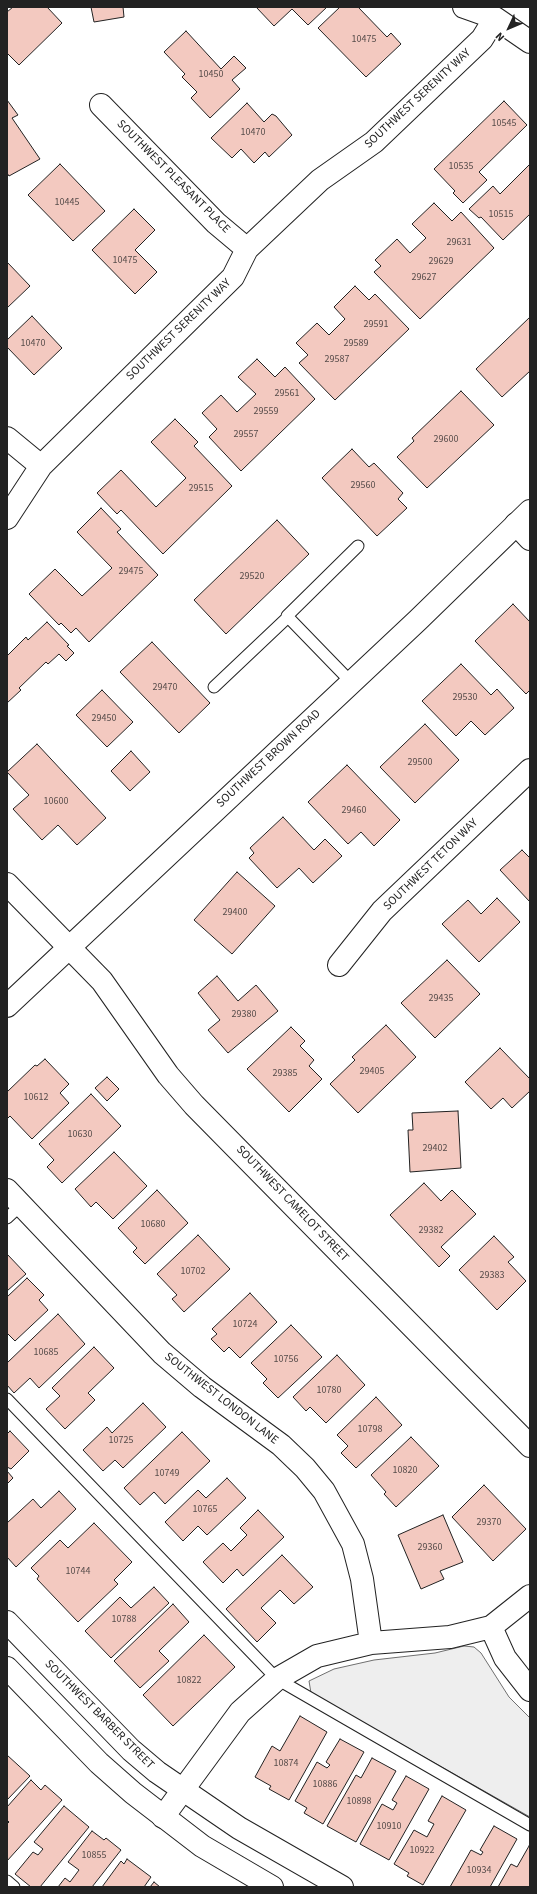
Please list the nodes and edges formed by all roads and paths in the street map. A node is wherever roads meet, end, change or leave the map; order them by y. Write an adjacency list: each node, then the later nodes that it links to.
1 (464, 7): 2 (street)
2 (495, 18): 3 (street); 5 (street, SOUTHWEST SERENITY WAY)
3 (530, 42)
4 (101, 105): 5 (street, SOUTHWEST PLEASANT PLACE)
5 (247, 249): 7 (street, SOUTHWEST SERENITY WAY)
6 (7, 438): 7 (street)
7 (41, 466): 8 (street, SOUTHWEST SERENITY WAY)
8 (7, 518)
9 (525, 525): 12 (street, SOUTHWEST BROWN ROAD)
10 (358, 546): 11 (lane)
11 (288, 617): 12 (lane); 13 (lane)
12 (351, 682): 16 (street, SOUTHWEST BROWN ROAD)
13 (214, 687)
14 (530, 770): 17 (street, SOUTHWEST TETON WAY)
15 (7, 884): 16 (street, SOUTHWEST CAMELOT STREET)
16 (70, 948): 18 (street, SOUTHWEST BROWN ROAD); 21 (street, SOUTHWEST CAMELOT STREET)
17 (338, 965)
18 (7, 1006)
19 (12, 1204): 25 (street, SOUTHWEST LONDON LANE)
20 (7, 1399): 27 (lane)
21 (530, 1446)
22 (530, 1596): 24 (street)
23 (7, 1622): 29 (street, SOUTHWEST BARBER STREET)
24 (491, 1627): 25 (street); 28 (street)
25 (371, 1643): 27 (street)
26 (7, 1668): 30 (street)
27 (277, 1680): 29 (street); 31 (lane)
28 (530, 1690)
29 (182, 1790): 30 (street); 35 (street, SOUTHWEST BARBER STREET)
30 (163, 1817): 34 (street)
31 (530, 1825)
32 (7, 1881): 33 (lane)
33 (14, 1887)
34 (272, 1887)
35 (342, 1887)

